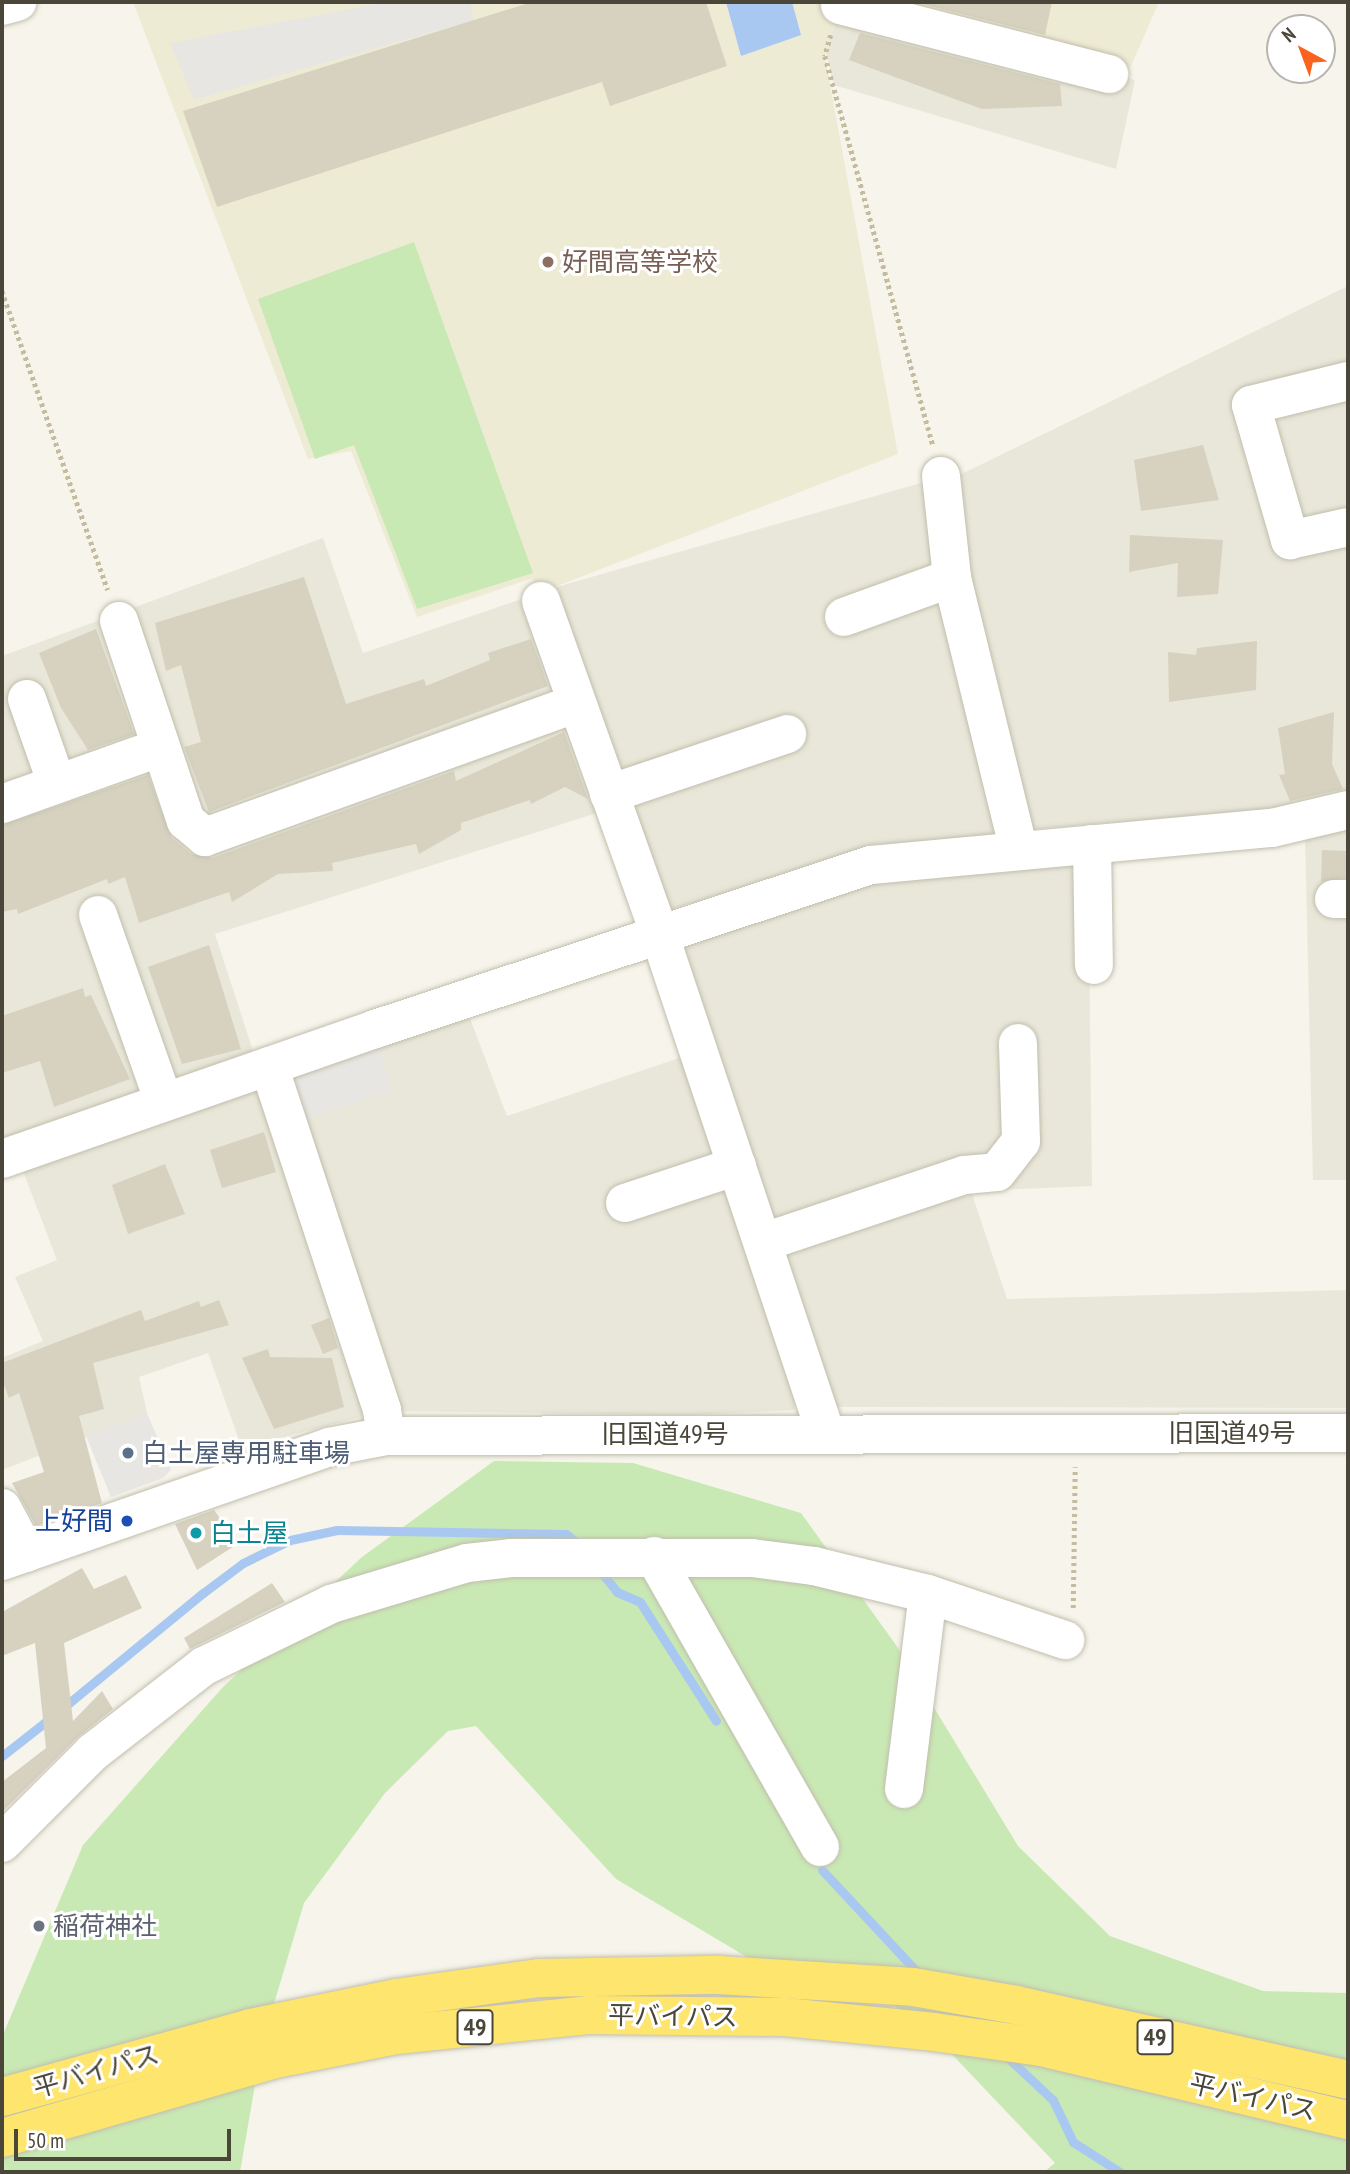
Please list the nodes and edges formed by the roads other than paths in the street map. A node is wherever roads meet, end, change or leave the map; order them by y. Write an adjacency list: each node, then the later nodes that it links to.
1 (17, 2): 3 (street)
2 (840, 5): 4 (street)
3 (2, 6)
4 (1109, 74)
5 (1348, 381): 7 (street)
6 (941, 476): 8 (street)
7 (1348, 527)
8 (952, 578): 10 (street); 20 (street)
9 (541, 601): 13 (street)
10 (844, 617)
11 (120, 621): 13 (street)
12 (27, 699): 16 (street)
13 (577, 703): 17 (street)
14 (787, 734): 17 (street)
15 (153, 750): 16 (street)
16 (57, 784): 18 (street)
17 (609, 794): 23 (street)
18 (2, 804)
19 (1348, 810): 21 (street)
20 (1017, 843): 21 (street); 23 (street)
21 (1092, 844): 24 (street)
22 (99, 915): 27 (street)
23 (659, 933): 26 (street); 29 (street)
24 (1094, 965)
25 (1018, 1043): 31 (street)
26 (269, 1066): 27 (street); 34 (street)
27 (164, 1102): 28 (street)
28 (2, 1159)
29 (737, 1166): 30 (street); 31 (street)
30 (625, 1203)
31 (764, 1242): 33 (street)
32 (1348, 1433): 33 (street, 旧国道49号)
33 (826, 1434): 34 (street, 旧国道49号)
34 (386, 1436): 37 (street, 旧国道49号)
35 (2, 1508): 37 (street)
36 (654, 1556): 38 (street); 41 (street); 42 (street)
37 (14, 1557)
38 (928, 1594): 39 (street); 40 (street)
39 (1065, 1640)
40 (904, 1789)
41 (2, 1843)
42 (820, 1847)
43 (1348, 2081): 44 (highway, 平バイパス / 49)
44 (2, 2098)
45 (1348, 2120): 46 (highway, 平バイパス / 49)
46 (2, 2138)

